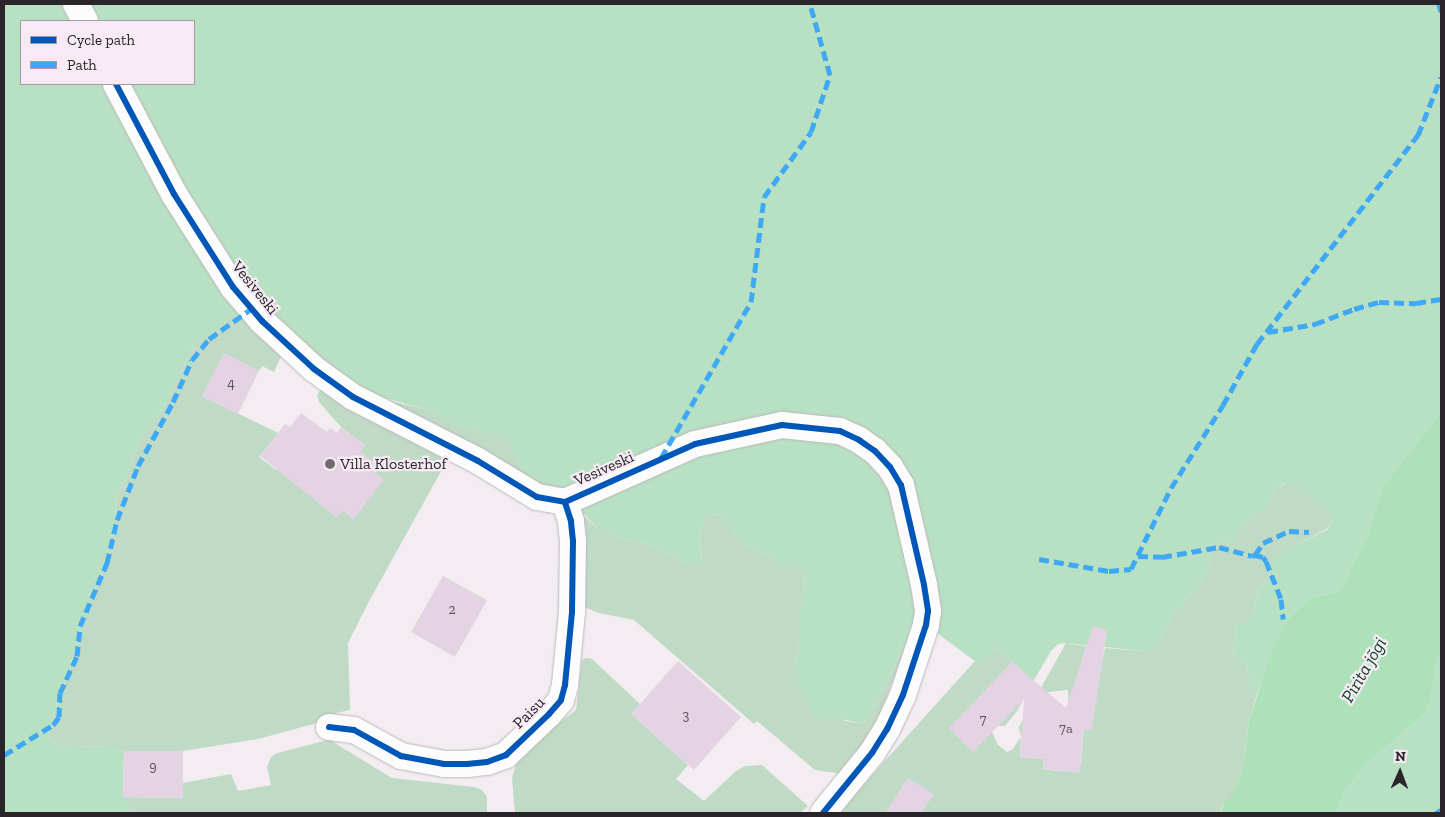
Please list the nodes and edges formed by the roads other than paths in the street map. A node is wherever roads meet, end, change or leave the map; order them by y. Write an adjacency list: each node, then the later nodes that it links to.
1 (76, 4): 2 (street)
2 (84, 20)
3 (117, 85): 4 (street, Vesiveski)
4 (564, 502): 5 (street, Paisu); 6 (street, Vesiveski)
5 (329, 727)
6 (823, 813)

